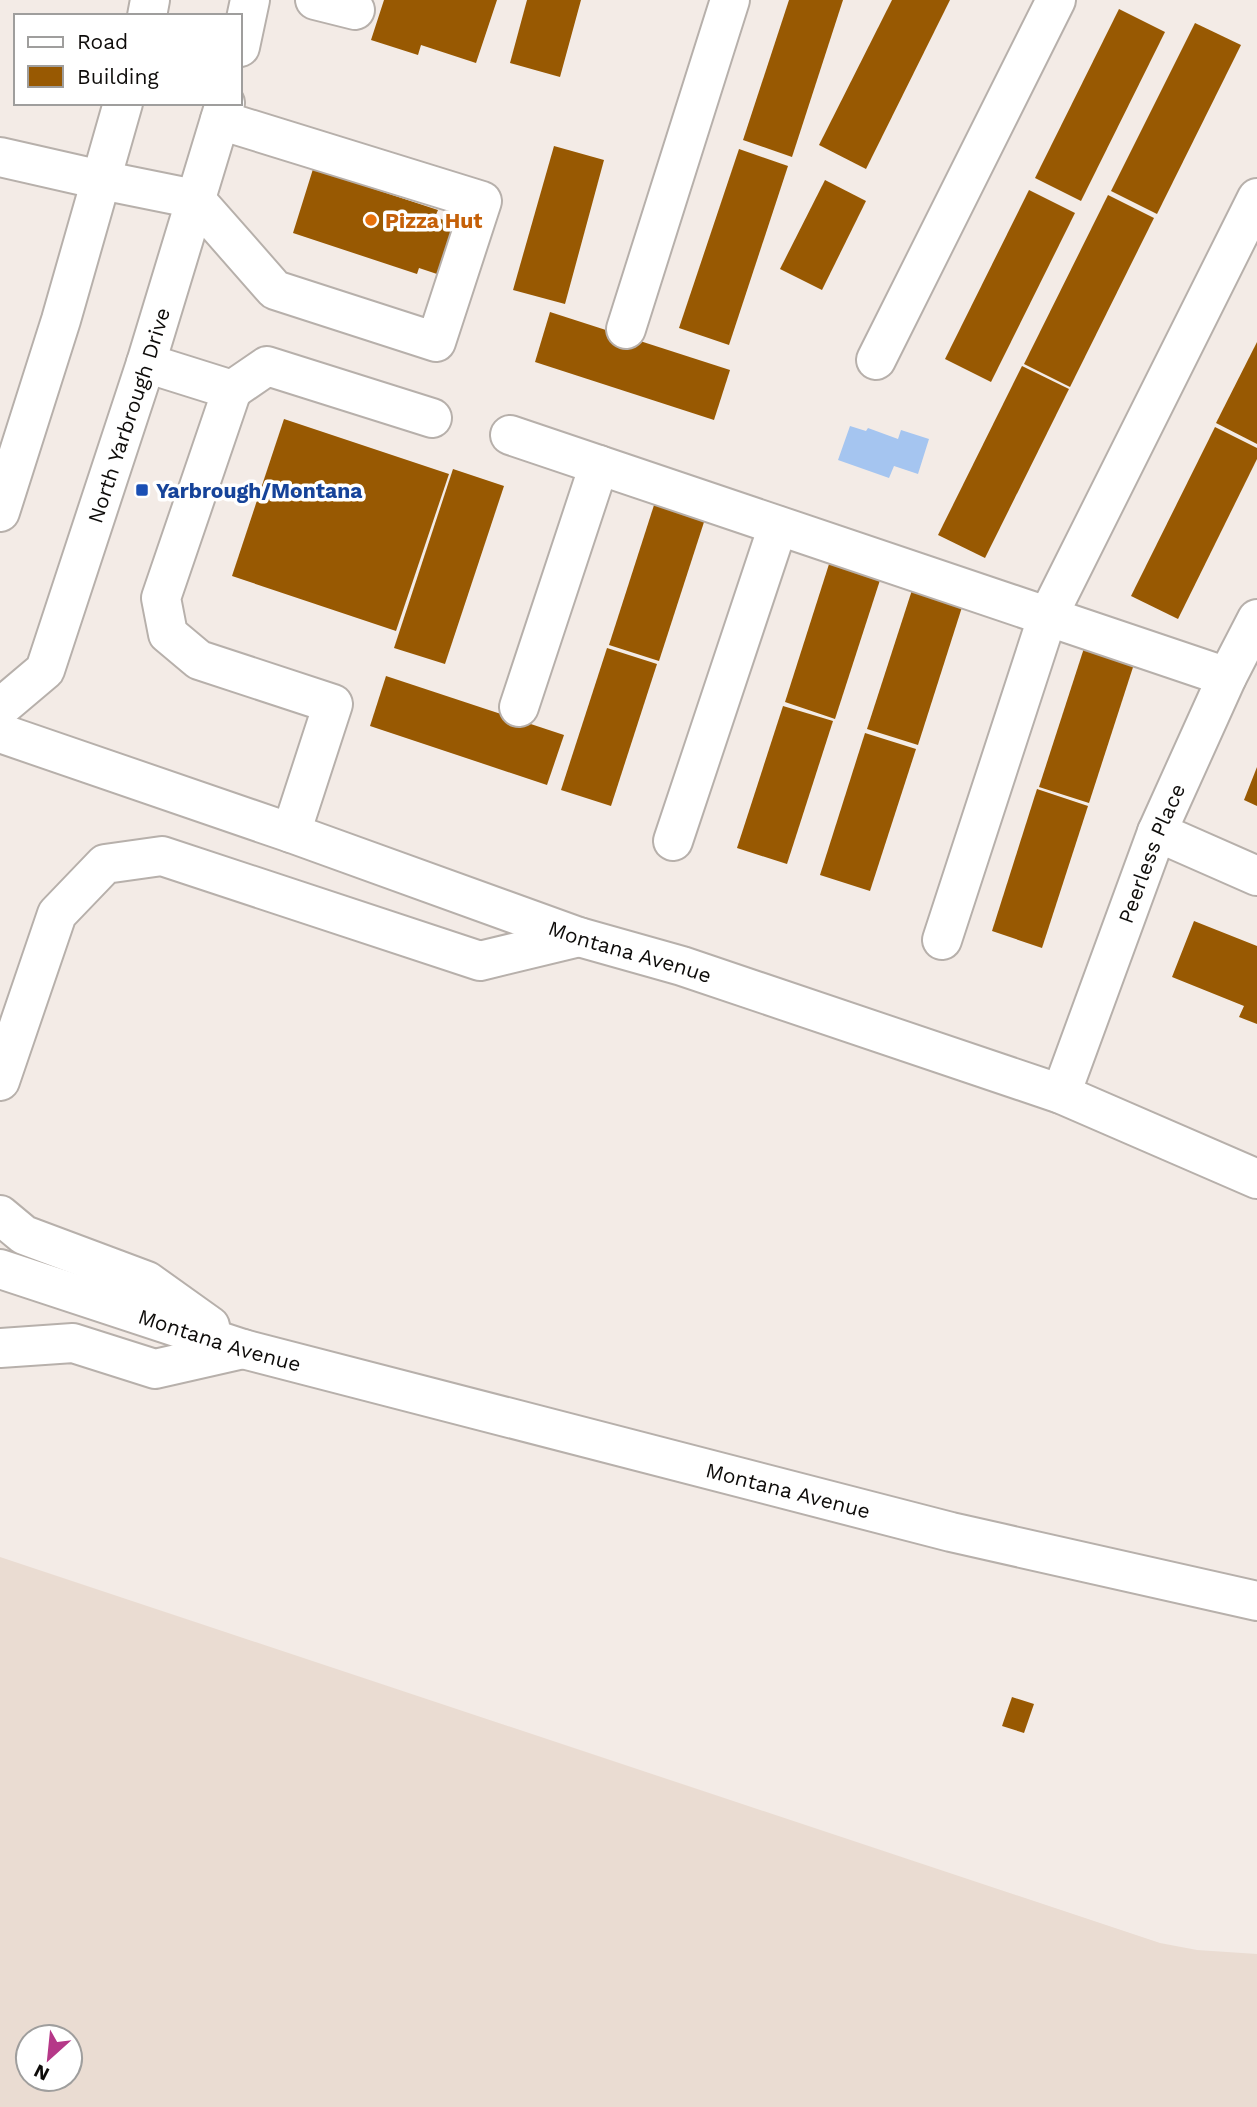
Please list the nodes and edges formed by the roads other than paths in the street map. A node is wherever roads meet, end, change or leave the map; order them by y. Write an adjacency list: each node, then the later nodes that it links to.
1 (250, 0): 6 (main road)
2 (315, 0): 5 (main road)
3 (730, 0): 13 (main road)
4 (1056, 0): 14 (main road)
5 (355, 10)
6 (242, 38)
7 (121, 105): 10 (main road)
8 (223, 111): 12 (main road, North Yarbrough Drive); 12 (main road)
9 (0, 158): 10 (main road)
10 (101, 180): 12 (main road); 20 (main road)
11 (1257, 198): 22 (main road)
12 (195, 199): 15 (main road, North Yarbrough Drive)
13 (626, 329)
14 (876, 360)
15 (146, 363): 16 (main road); 26 (main road, North Yarbrough Drive)
16 (232, 390): 17 (main road); 29 (main road)
17 (432, 418)
18 (510, 435): 19 (main road)
19 (599, 465): 21 (main road); 25 (main road)
20 (0, 512)
21 (778, 526): 22 (main road); 30 (main road)
22 (1047, 618): 24 (main road); 33 (main road)
23 (1257, 619): 24 (main road, Peerless Place)
24 (1227, 677): 28 (main road, Peerless Place)
25 (519, 707)
26 (0, 709)
27 (0, 733): 29 (main road, Montana Avenue)
28 (1157, 832): 31 (main road); 35 (main road, Peerless Place)
29 (291, 833): 32 (main road, Montana Avenue)
30 (673, 841)
31 (1257, 876)
32 (579, 937): 34 (main road); 35 (main road, Montana Avenue)
33 (942, 940)
34 (0, 1081)
35 (1061, 1094): 36 (main road, Montana Avenue)
36 (1257, 1179)
37 (0, 1215): 40 (main road)
38 (0, 1269): 40 (main road, Montana Avenue)
39 (0, 1348): 40 (main road)
40 (243, 1349): 41 (main road, Montana Avenue)
41 (1257, 1601)

